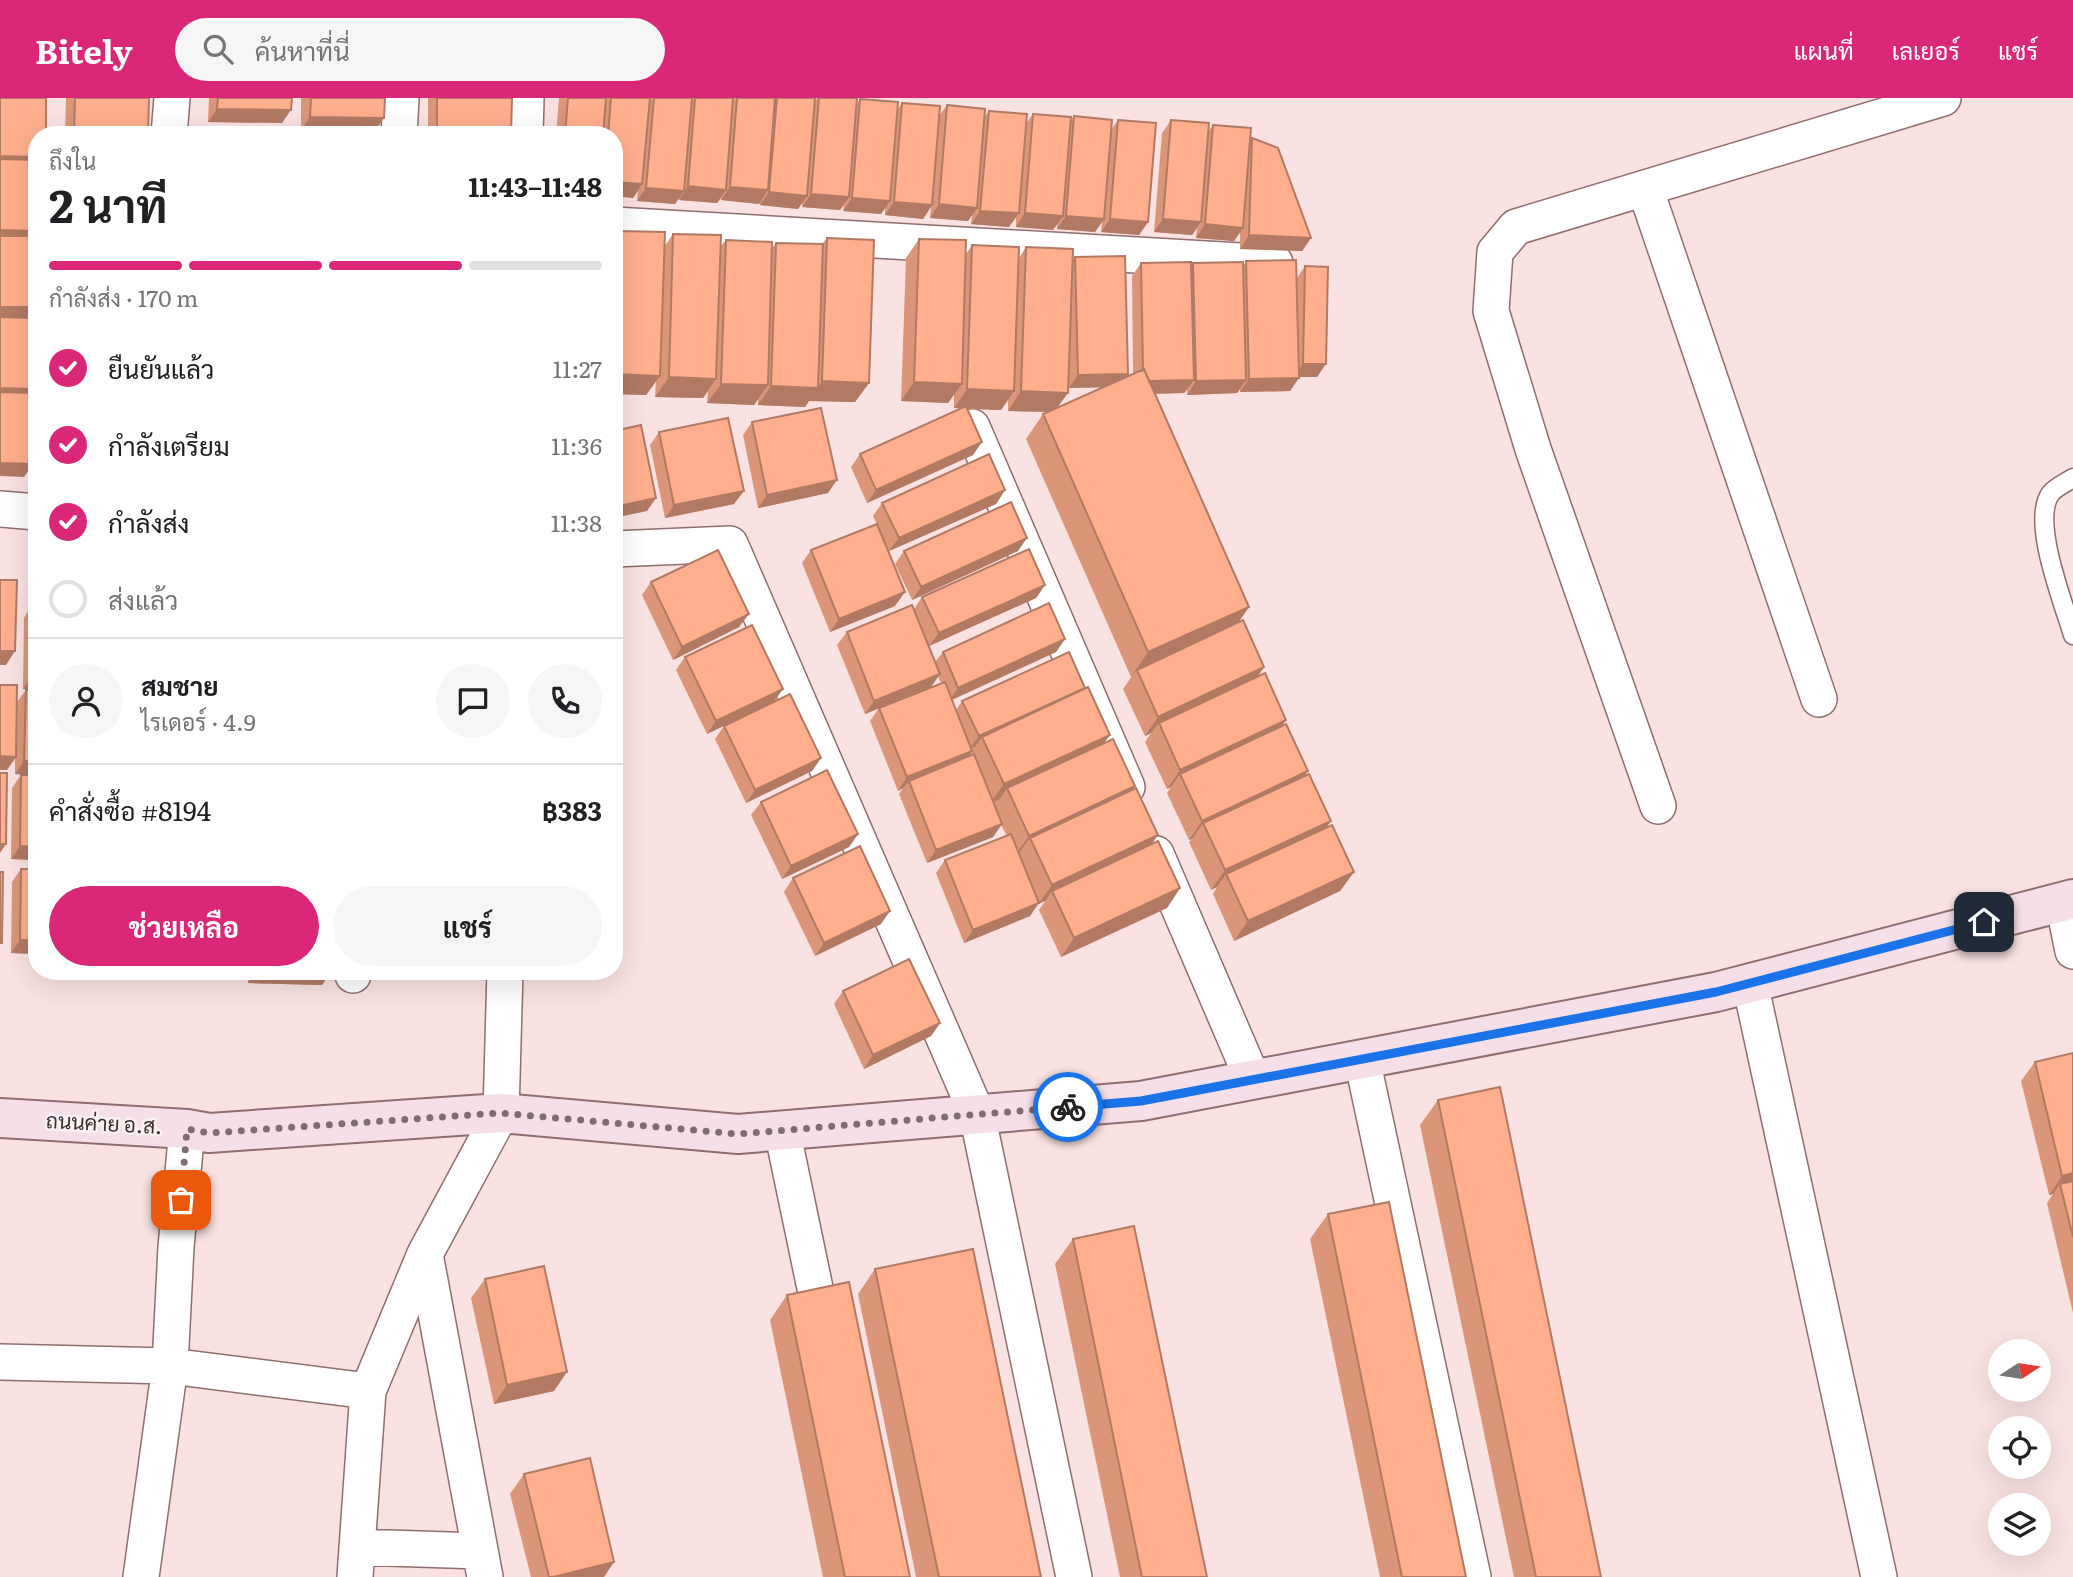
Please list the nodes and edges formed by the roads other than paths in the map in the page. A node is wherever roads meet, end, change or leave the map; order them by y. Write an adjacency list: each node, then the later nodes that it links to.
1 (172, 98): 5 (street)
2 (401, 98): 6 (street)
3 (526, 98): 7 (street)
4 (1943, 98): 8 (street)
5 (170, 126)
6 (399, 126)
7 (525, 126)
8 (1645, 188): 17 (street); 18 (street)
9 (623, 226): 10 (street)
10 (1275, 263)
11 (972, 427): 24 (street)
12 (2073, 478): 16 (lane)
13 (0, 509): 14 (street)
14 (28, 511)
15 (623, 549): 26 (street)
16 (2073, 635)
17 (1819, 699)
18 (1658, 806)
19 (2068, 901): 20 (street); 22 (street, ถนนค่าย อ.ส.)
20 (2073, 951)
21 (505, 980): 25 (street)
22 (1750, 983): 23 (street, ถนนค่าย อ.ส.); 40 (street)
23 (1362, 1059): 24 (street, ถนนค่าย อ.ส.); 39 (street)
24 (1253, 1080): 26 (street, ถนนค่าย อ.ส.)
25 (500, 1113): 28 (street, ถนนค่าย อ.ส.); 29 (street, ถนนค่าย อ.ส.); 30 (street)
26 (977, 1114): 29 (street, ถนนค่าย อ.ส.); 38 (street)
27 (0, 1118): 28 (street, ถนนค่าย อ.ส.)
28 (187, 1129): 33 (street)
29 (782, 1130): 31 (street)
30 (425, 1254): 34 (street); 36 (street)
31 (830, 1360)
32 (0, 1362): 33 (street)
33 (170, 1366): 34 (street); 37 (street)
34 (368, 1391): 35 (street)
35 (356, 1562): 36 (street)
36 (482, 1564)
37 (141, 1577)
38 (1074, 1577)
39 (1473, 1577)
40 (1879, 1577)

